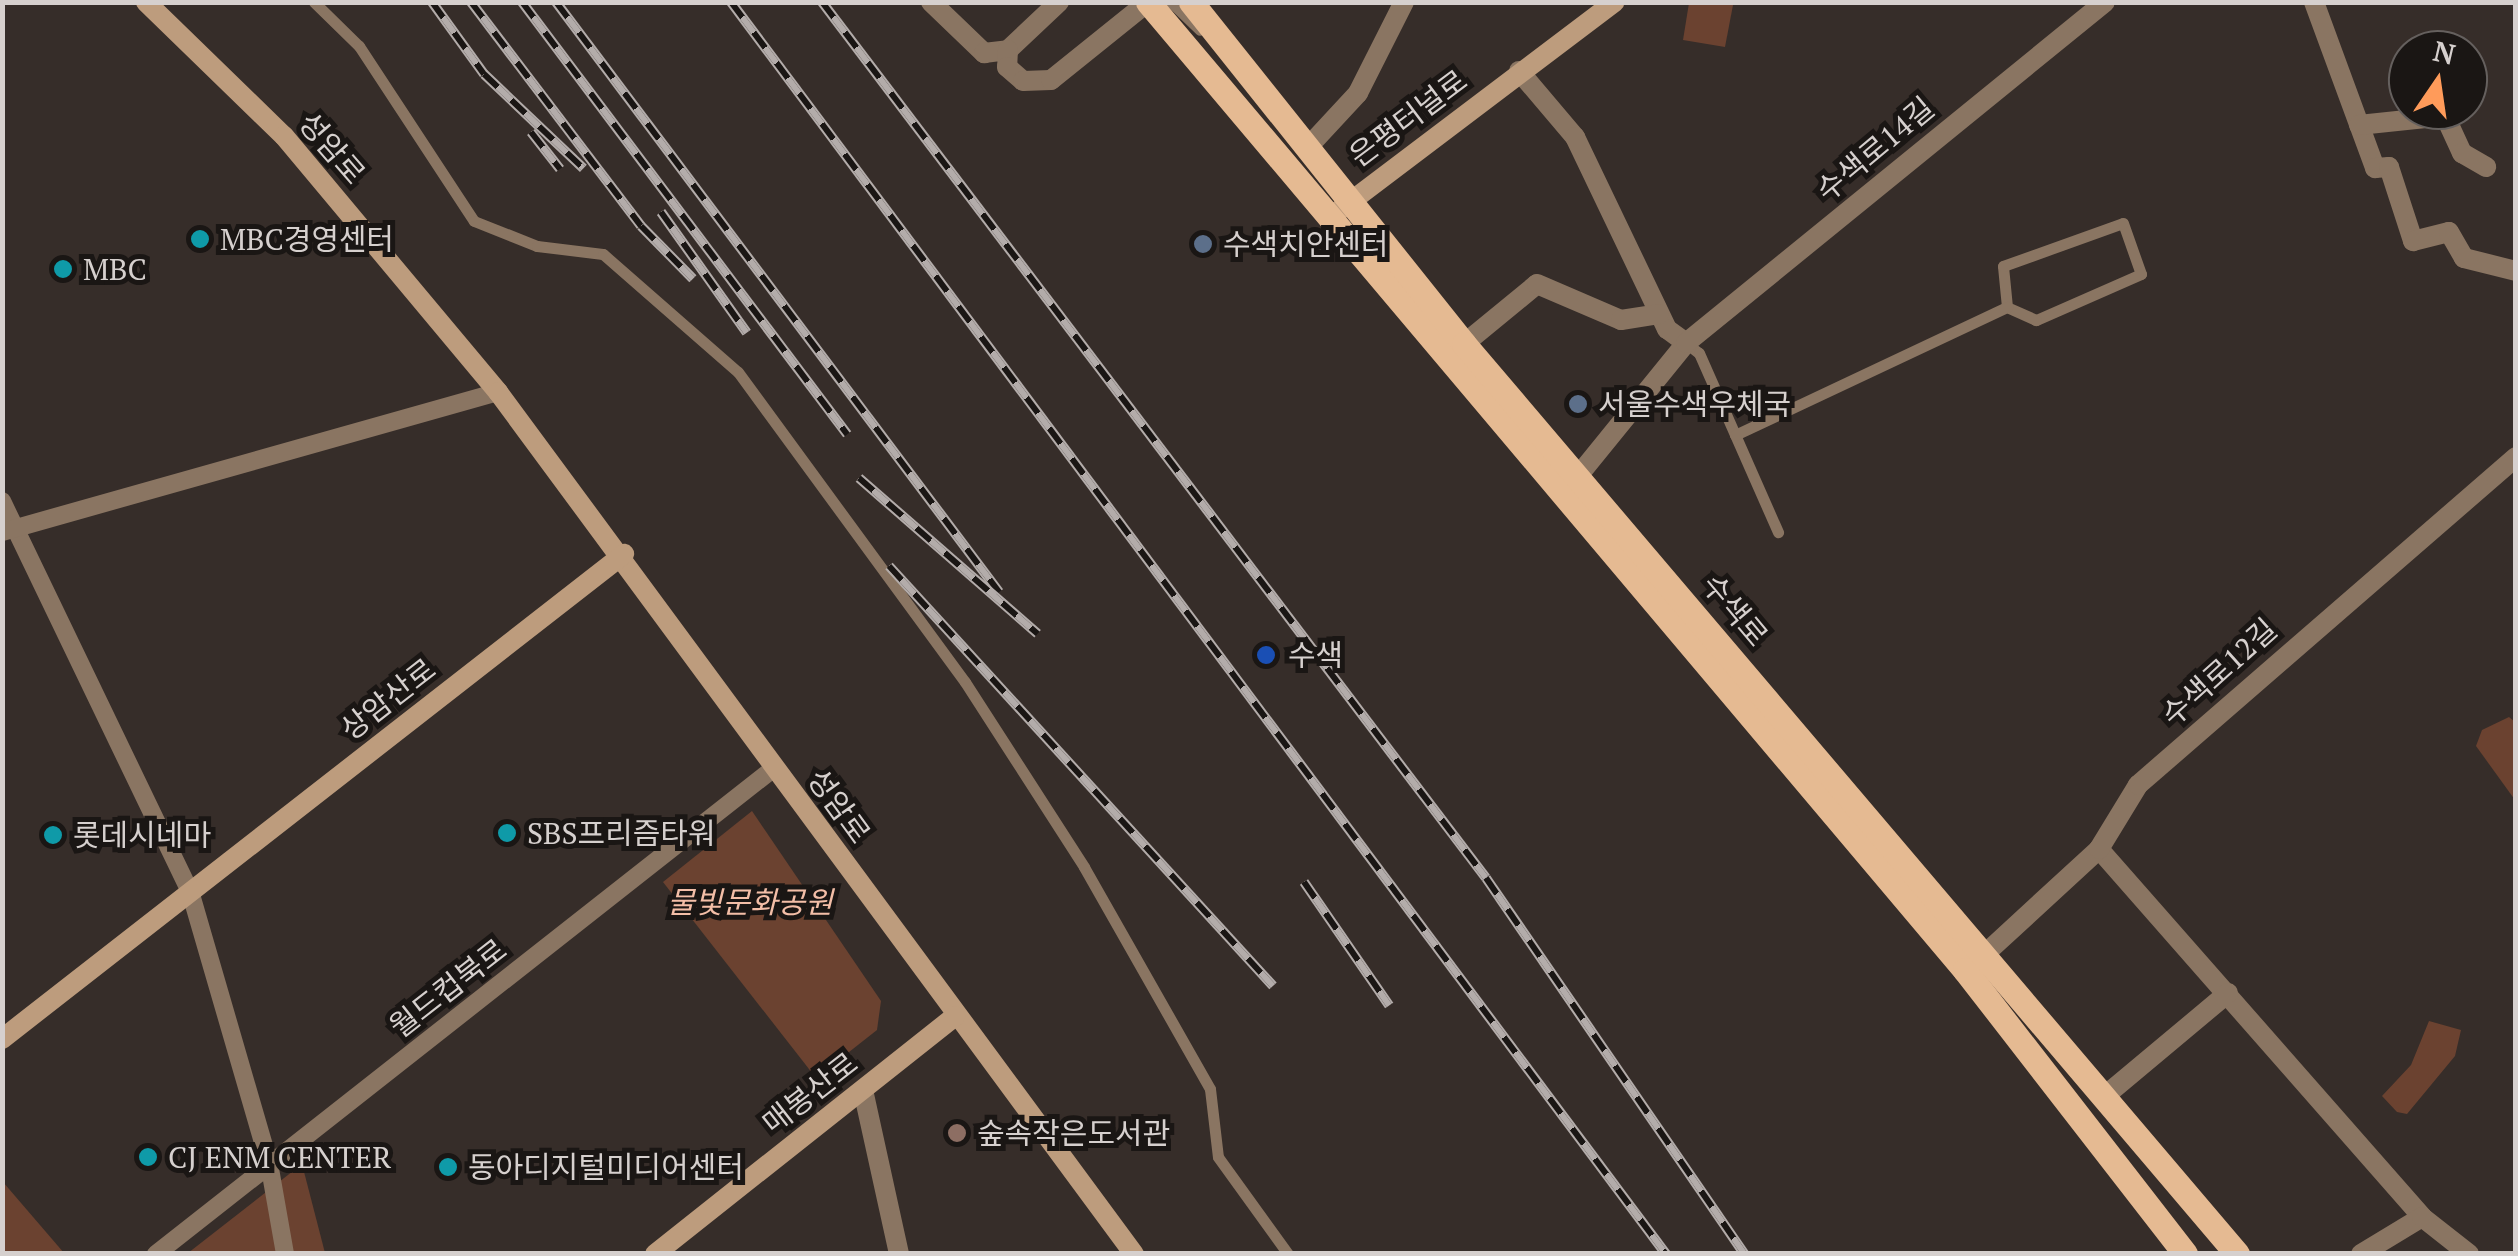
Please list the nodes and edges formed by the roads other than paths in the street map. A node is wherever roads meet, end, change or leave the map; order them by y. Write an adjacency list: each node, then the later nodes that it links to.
1 (146, 2): 24 (main road, 성암로)
2 (314, 2): 51 (lane)
3 (931, 2): 12 (street, 수색로)
4 (1059, 2): 12 (street)
5 (1148, 2): 12 (street, 수색로); 18 (main road, 수색로)
6 (1171, 2): 13 (lane)
7 (1191, 2): 13 (main road, 수색로)
8 (1404, 2): 16 (street)
9 (1616, 2): 14 (main road, 은평터널로)
10 (2105, 2): 22 (street, 수색로14길)
11 (2314, 2): 15 (street)
12 (1008, 50)
13 (1234, 57): 16 (main road, 수색로)
14 (1519, 71): 18 (main road, 은평터널로); 21 (street)
15 (2359, 125): 17 (street); 19 (street)
16 (1309, 146): 18 (main road, 수색로)
17 (2486, 167)
18 (1341, 208): 23 (main road, 수색로); 34 (main road, 수색로)
19 (2516, 271)
20 (2007, 308): 20 (lane); 25 (lane)
21 (1658, 314): 22 (street); 23 (street)
22 (1686, 343): 25 (lane); 27 (street, 수색로14길)
23 (1464, 344): 27 (main road, 수색로)
24 (498, 392): 29 (street); 31 (main road, 성암로)
25 (1735, 435): 30 (lane)
26 (2516, 457): 35 (street, 수색로12길)
27 (1578, 476): 33 (main road, 수색로)
28 (2, 501): 29 (street)
29 (11, 530): 36 (street)
30 (1778, 532)
31 (624, 554): 32 (main road, 성암로); 36 (main road, 상암산로)
32 (774, 768): 39 (main road, 성암로); 43 (street, 월드컵북로)
33 (1847, 792): 34 (main road); 37 (main road, 수색로)
34 (1826, 812): 52 (main road, 수색로)
35 (2099, 849): 37 (street, 수색로12길); 38 (street)
36 (190, 892): 40 (main road, 상암산로); 43 (street)
37 (1986, 953): 42 (main road, 수색로)
38 (2228, 994): 42 (street); 44 (street)
39 (955, 1016): 41 (main road, 매봉산로); 50 (main road, 성암로)
40 (2, 1038)
41 (862, 1090): 48 (main road, 매봉산로); 49 (street)
42 (2106, 1095): 45 (main road, 수색로)
43 (269, 1163): 46 (street, 월드컵북로); 47 (street)
44 (2422, 1217): 53 (street); 54 (street)
45 (2236, 1253)
46 (156, 1254)
47 (284, 1254)
48 (655, 1254)
49 (899, 1254)
50 (1134, 1254)
51 (1288, 1254)
52 (2186, 1254)
53 (2361, 1254)
54 (2468, 1254)

